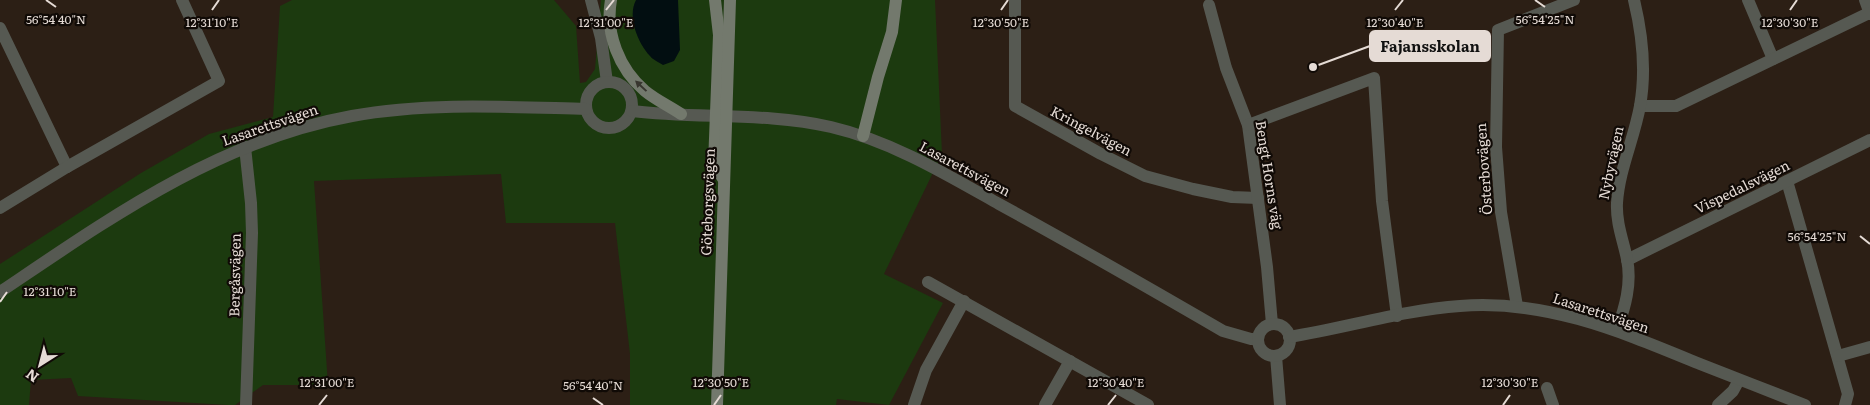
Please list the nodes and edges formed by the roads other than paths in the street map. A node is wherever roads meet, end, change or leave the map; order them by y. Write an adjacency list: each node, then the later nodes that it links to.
1 (182, 0): 26 (street)
2 (591, 0): 16 (street)
3 (611, 0): 21 (main road, one-way to 3)
4 (715, 0): 17 (main road)
5 (730, 0): 17 (main road, Göteborgsvägen)
6 (896, 0): 23 (main road)
7 (1015, 0): 28 (street, Kringelvägen)
8 (1574, 0): 34 (street, Österbovägen)
9 (1634, 0): 18 (street, Nybyvägen)
10 (1748, 0): 15 (street)
11 (1865, 0): 13 (street)
12 (1209, 5): 22 (street, Bengt Horns väg)
13 (1870, 13): 15 (street)
14 (0, 28): 26 (street)
15 (1773, 59): 18 (street)
16 (607, 82): 19 (street); 20 (street)
17 (722, 92): 47 (main road, Göteborgsvägen)
18 (1640, 106): 30 (street, Nybyvägen)
19 (586, 109): 20 (street); 25 (street, Lasarettsvägen)
20 (632, 111): 21 (street, Lasarettsvägen)
21 (681, 114): 23 (street, Lasarettsvägen)
22 (1248, 126): 28 (street, Bengt Horns väg); 35 (street)
23 (863, 136): 39 (street, Lasarettsvägen)
24 (1870, 140): 27 (street, Vispedalsvägen)
25 (245, 146): 32 (street, Lasarettsvägen); 46 (street, Bergåsvägen)
26 (67, 167): 29 (street)
27 (1786, 182): 30 (street, Vispedalsvägen); 42 (street)
28 (1258, 198): 36 (street, Bengt Horns väg)
29 (0, 208)
30 (1628, 260): 37 (street, Nybyvägen)
31 (928, 282): 33 (street)
32 (0, 292)
33 (964, 301): 43 (street); 48 (street)
34 (1517, 306): 35 (street, Lasarettsvägen); 37 (street, Lasarettsvägen)
35 (1397, 316): 38 (street, Lasarettsvägen)
36 (1272, 324): 38 (street); 39 (street)
37 (1617, 330): 44 (street, Lasarettsvägen)
38 (1289, 337): 41 (street)
39 (1258, 339): 41 (street)
40 (1870, 347): 42 (street)
41 (1276, 356): 51 (street)
42 (1838, 356): 55 (street)
43 (1070, 361): 49 (street); 50 (street)
44 (1739, 380): 53 (street); 54 (street, Lasarettsvägen)
45 (1547, 388): 52 (street)
46 (246, 405)
47 (717, 405)
48 (914, 405)
49 (1045, 405)
50 (1148, 405)
51 (1280, 405)
52 (1553, 405)
53 (1718, 405)
54 (1806, 405)
55 (1845, 405)

